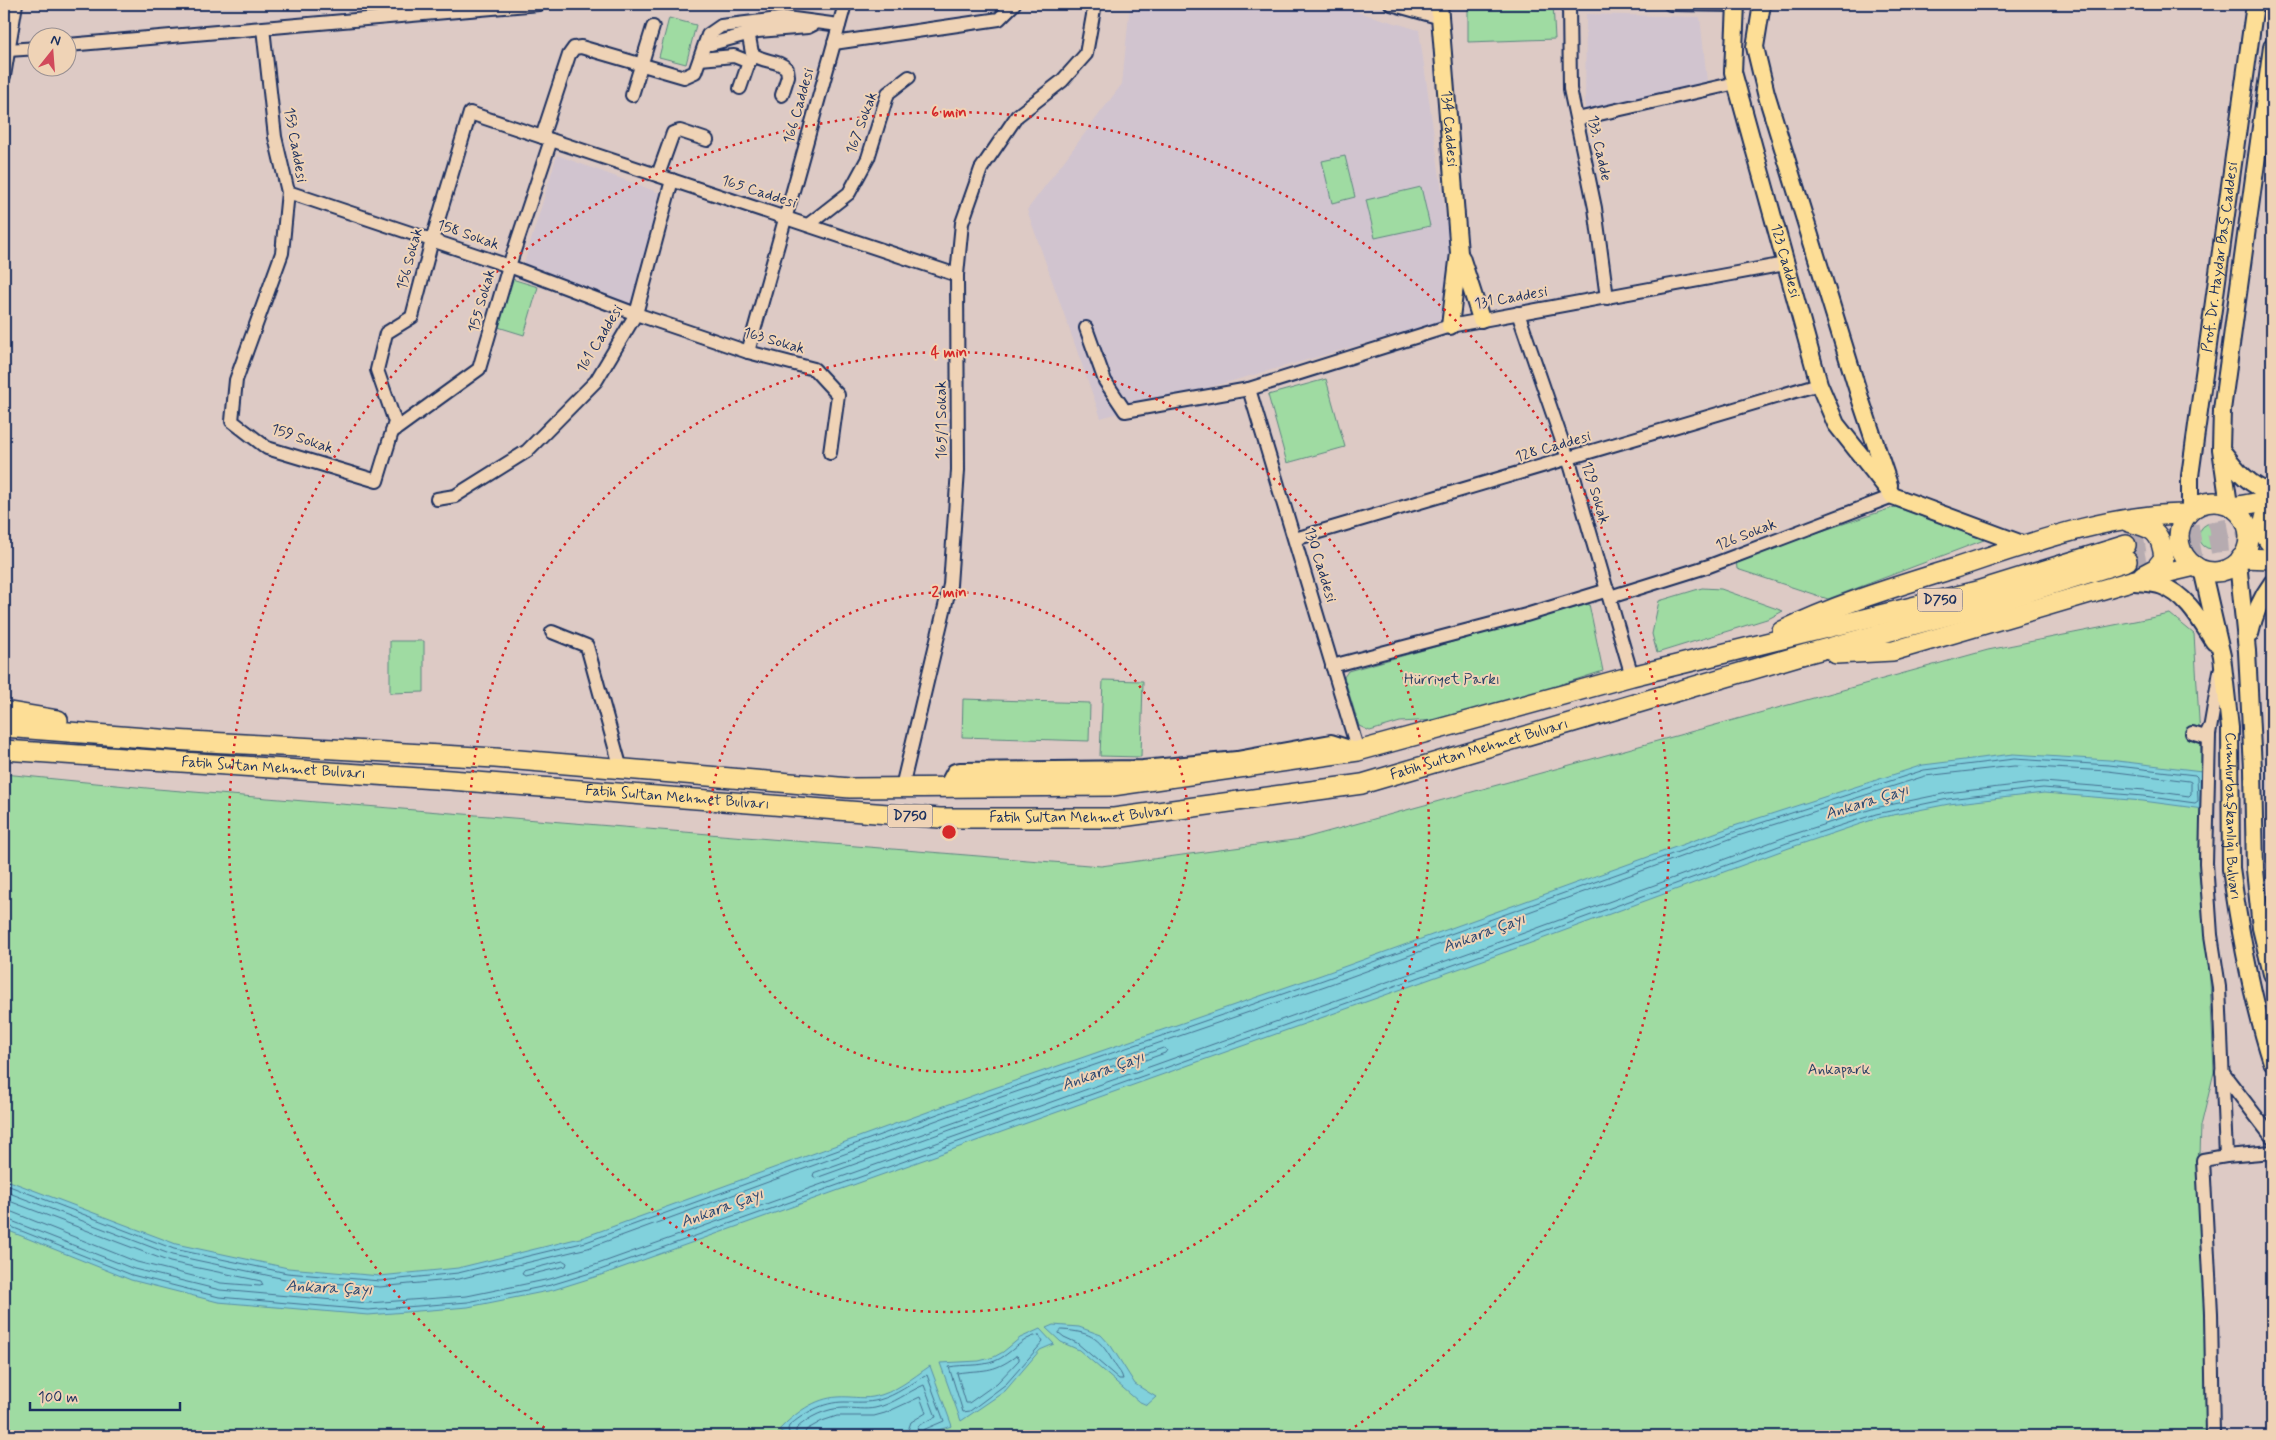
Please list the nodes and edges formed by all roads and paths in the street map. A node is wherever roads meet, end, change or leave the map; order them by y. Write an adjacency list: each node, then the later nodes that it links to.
1 (16, 4): 21 (street)
2 (539, 4): 16 (street)
3 (845, 4): 13 (street, 166 Caddesi)
4 (1014, 4): 17 (street)
5 (1095, 4): 44 (street, 165/1 Sokak)
6 (1392, 4): 12 (street)
7 (1569, 4): 31 (street, 133. Cadde)
8 (1670, 4): 11 (street)
9 (1762, 4): 61 (main road, 123 Caddesi)
10 (2256, 4): 66 (main road, Prof. Dr. Haydar Baş Caddesi)
11 (1736, 5): 27 (main road, 123 Caddesi)
12 (1440, 11): 41 (main road, 134 Caddesi)
13 (839, 24): 15 (street); 17 (street, 166 Caddesi)
14 (653, 27): 24 (street)
15 (747, 27): 22 (street); 23 (street)
16 (263, 28): 18 (street); 37 (street, 153 Caddesi)
17 (834, 43): 38 (street, 166 Caddesi)
18 (78, 44)
19 (2272, 47): 32 (main road, Prof. Dr. Haydar Baş Caddesi)
20 (28, 49): 21 (street)
21 (8, 50): 25 (street)
22 (700, 59): 23 (street); 24 (street)
23 (752, 59): 28 (street); 30 (street)
24 (641, 65): 29 (street); 33 (street, 155 Sokak)
25 (4, 76)
26 (909, 78): 39 (street, 167 Sokak)
27 (1736, 83): 31 (street); 42 (main road, 123 Caddesi)
28 (740, 88)
29 (632, 95)
30 (782, 95)
31 (1577, 119): 45 (street, 133. Cadde)
32 (2266, 127): 56 (main road, Prof. Dr. Haydar Baş Caddesi)
33 (547, 138): 35 (street, 165 Caddesi); 40 (street, 156 Sokak); 43 (street, 155 Sokak)
34 (707, 140): 35 (street)
35 (658, 175): 36 (street, 165 Caddesi)
36 (672, 180): 38 (street, 165 Caddesi); 47 (street, 161 Caddesi)
37 (288, 192): 40 (street, 158 Sokak); 52 (street, 153 Caddesi)
38 (785, 218): 39 (street, 165 Caddesi); 51 (street, 166 Caddesi)
39 (808, 225): 44 (street, 165 Caddesi)
40 (432, 240): 43 (street, 158 Sokak); 55 (street, 156 Sokak)
41 (1459, 253): 48 (main road, 134 Caddesi); 49 (main road, 134 Caddesi)
42 (1785, 264): 45 (street, 131 Caddesi); 53 (main road, 123 Caddesi)
43 (509, 266): 47 (street, 158 Sokak); 55 (street, 155 Sokak)
44 (957, 275): 94 (street, 165/1 Sokak)
45 (1607, 298): 46 (street, 131 Caddesi)
46 (1518, 313): 48 (street, 131 Caddesi); 58 (street, 129 Sokak)
47 (636, 314): 51 (street, 163 Sokak); 62 (street, 161 Caddesi)
48 (1481, 319): 49 (street, 131 Caddesi)
49 (1450, 326): 54 (street, 131 Caddesi)
50 (1086, 328): 54 (street, 131 Caddesi)
51 (748, 352): 57 (street, 163 Sokak)
52 (236, 380): 59 (street, 159 Sokak)
53 (1819, 384): 58 (street, 128 Caddesi); 61 (main road, 123 Caddesi)
54 (1249, 389): 68 (street, 130 Caddesi)
55 (392, 432): 59 (street, 156 Sokak)
56 (2221, 449): 60 (main road); 64 (main road, Prof. Dr. Haydar Baş Caddesi)
57 (830, 453)
58 (1568, 460): 68 (street, 128 Caddesi); 76 (street, 129 Sokak)
59 (377, 481)
60 (2272, 492)
61 (1893, 496): 69 (main road); 76 (street, 126 Sokak)
62 (437, 499)
63 (2272, 500): 64 (highway)
64 (2230, 506): 66 (highway); 72 (highway)
65 (2272, 508): 70 (highway)
66 (2189, 512): 67 (highway); 73 (highway)
67 (2122, 520): 69 (highway); 74 (highway)
68 (1295, 539): 82 (street, 130 Caddesi)
69 (2024, 545): 78 (highway)
70 (2272, 545)
71 (2272, 559): 72 (highway)
72 (2240, 560): 73 (highway); 79 (main road, Cumhurbaşkanlığı Bulvarı)
73 (2198, 568): 74 (highway); 80 (main road, Cumhurbaşkanlığı Bulvarı)
74 (2131, 581): 80 (main road); 81 (highway)
75 (2272, 583): 79 (main road)
76 (1609, 594): 82 (street, 126 Sokak); 83 (street, 129 Sokak)
77 (552, 632): 93 (street)
78 (1750, 646): 81 (highway, Fatih Sultan Mehmet Bulvarı / D750); 83 (highway, Fatih Sultan Mehmet Bulvarı / D750)
79 (2246, 651): 95 (main road, Cumhurbaşkanlığı Bulvarı)
80 (2222, 655): 85 (street); 97 (main road, Cumhurbaşkanlığı Bulvarı)
81 (1798, 656): 91 (highway, Fatih Sultan Mehmet Bulvarı / D750)
82 (1332, 666): 90 (street, 130 Caddesi)
83 (1632, 676): 90 (highway, Fatih Sultan Mehmet Bulvarı / D750)
84 (4, 711): 88 (highway)
85 (2211, 725): 87 (street); 98 (street)
86 (4, 727): 88 (highway, Fatih Sultan Mehmet Bulvarı / D750)
87 (2192, 733)
88 (172, 740): 93 (highway, Fatih Sultan Mehmet Bulvarı / D750)
89 (4, 750): 91 (highway, Fatih Sultan Mehmet Bulvarı / D750)
90 (1358, 751): 94 (highway, Fatih Sultan Mehmet Bulvarı / D750)
91 (74, 755): 92 (highway)
92 (4, 759)
93 (622, 769): 94 (highway, Fatih Sultan Mehmet Bulvarı / D750)
94 (902, 787)
95 (2266, 914): 96 (main road, Cumhurbaşkanlığı Bulvarı)
96 (2272, 974)
97 (2272, 1062)
98 (2222, 1072): 99 (street); 101 (street)
99 (2272, 1137)
100 (2272, 1152): 101 (street)
101 (2226, 1156): 102 (street)
102 (2213, 1436)

